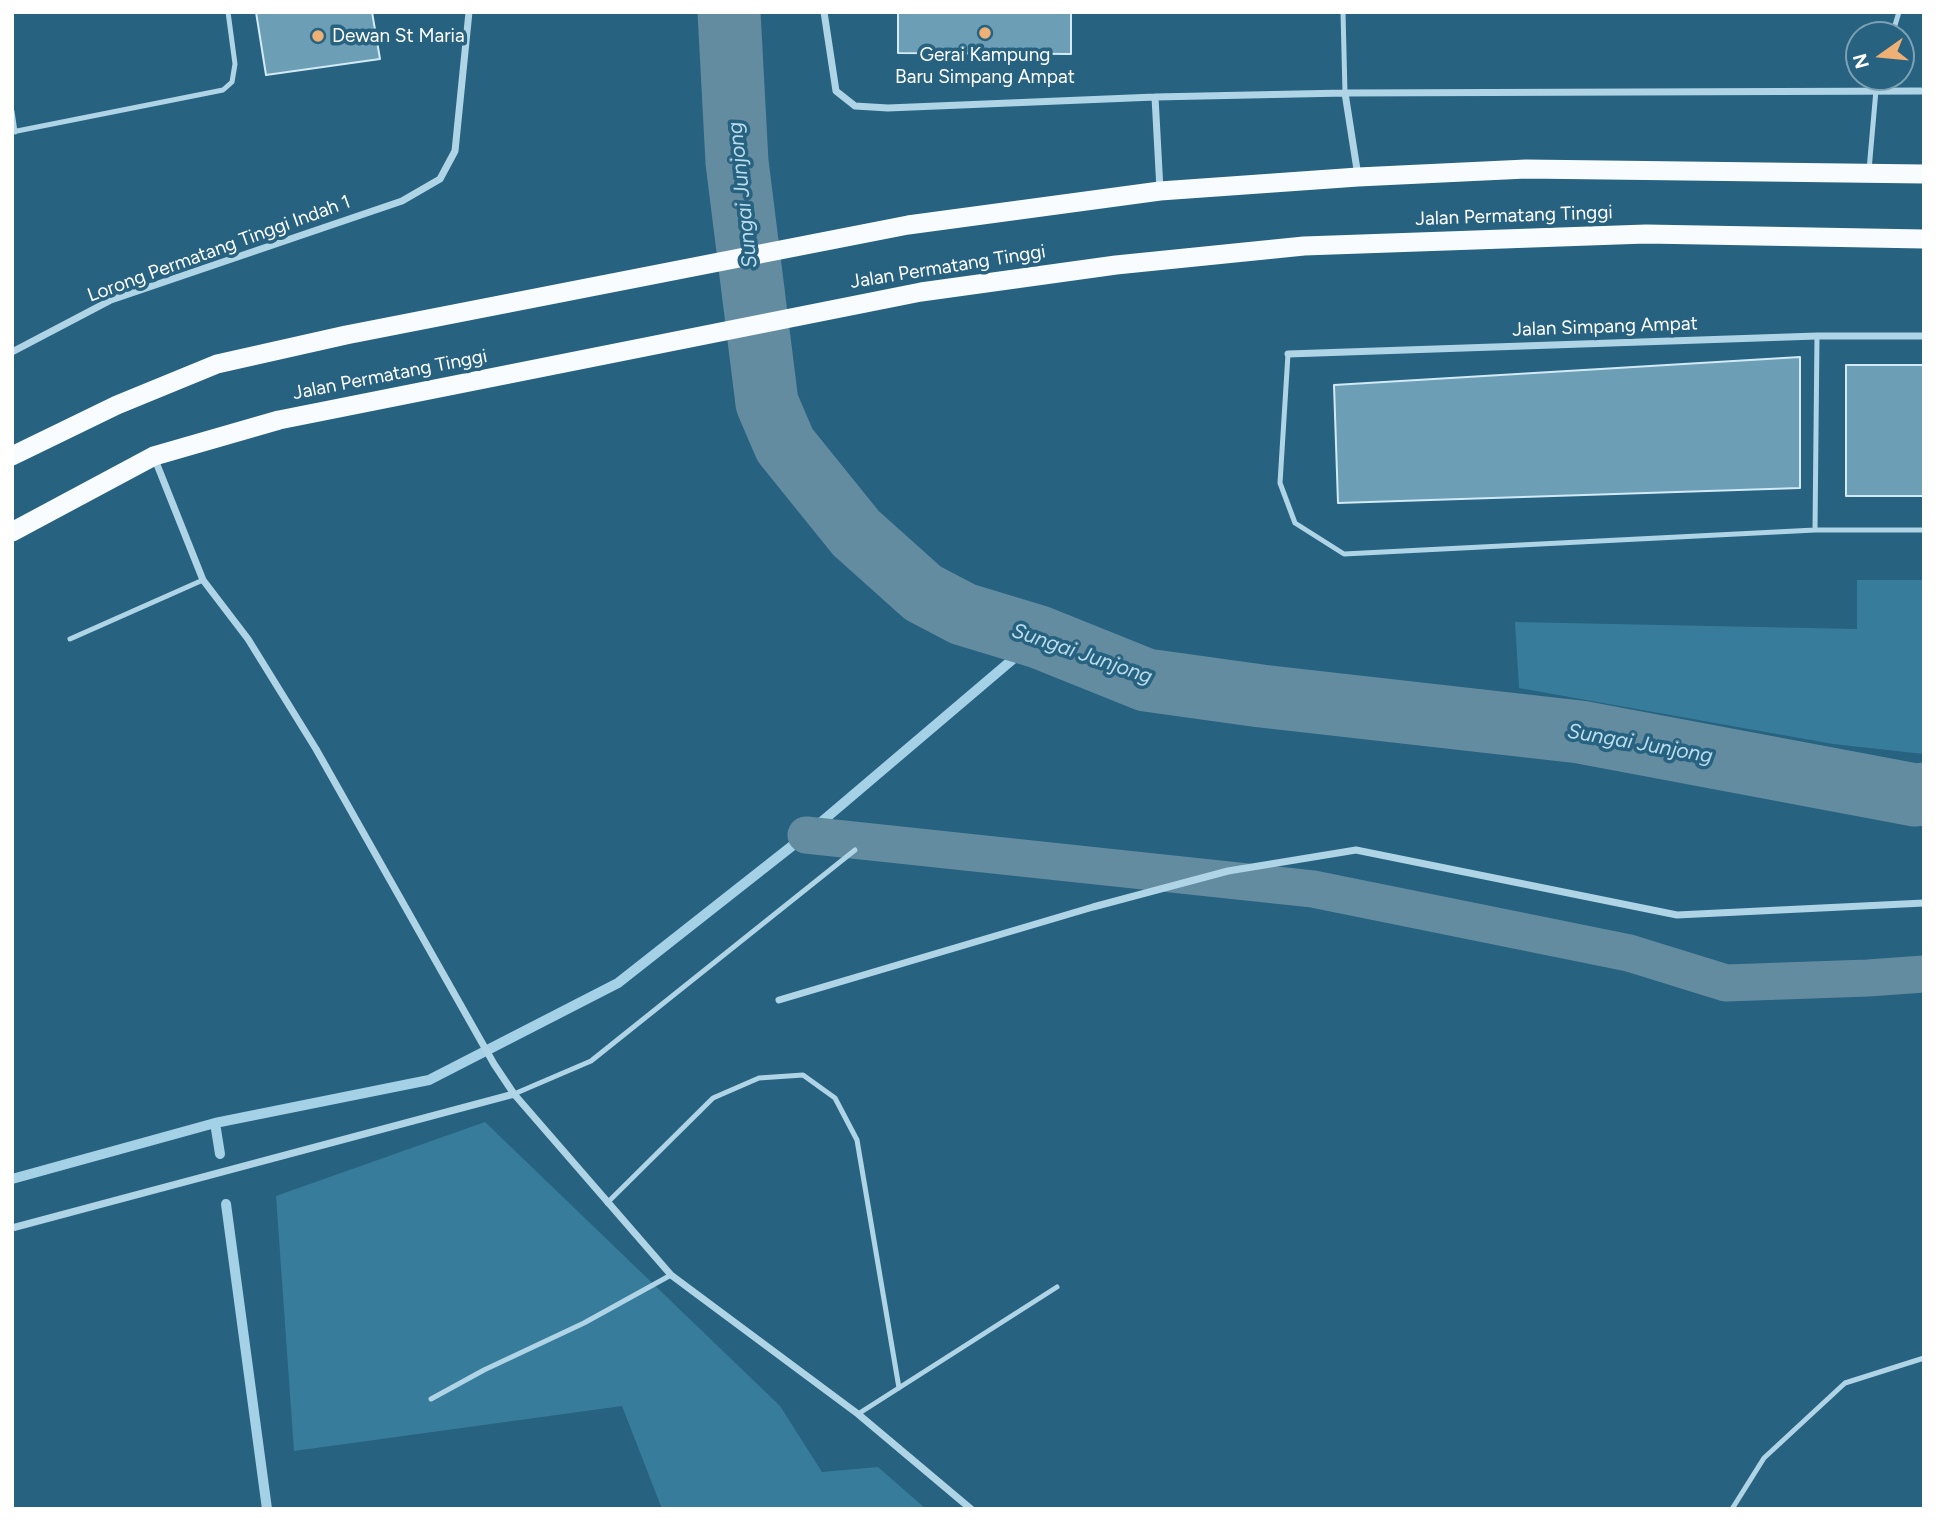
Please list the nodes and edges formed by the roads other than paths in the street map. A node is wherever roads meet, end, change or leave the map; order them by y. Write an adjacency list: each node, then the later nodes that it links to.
1 (228, 12): 10 (lane)
2 (470, 12): 18 (street, Lorong Permatang Tinggi Indah 1)
3 (824, 12): 8 (street)
4 (1343, 12): 7 (lane)
5 (1845, 90): 7 (street)
6 (1876, 91): 11 (lane)
7 (1345, 93): 8 (street); 13 (street)
8 (1155, 97): 14 (street)
9 (12, 111): 10 (lane)
10 (14, 132)
11 (1868, 174): 12 (highway); 13 (highway)
12 (1924, 174)
13 (1358, 177): 14 (highway)
14 (1160, 191): 20 (highway)
15 (1924, 239): 21 (highway, Jalan Permatang Tinggi)
16 (1817, 336): 17 (street, Jalan Simpang Ampat); 19 (street, Jalan Simpang Ampat); 22 (lane)
17 (1924, 336)
18 (12, 352)
19 (1288, 354): 22 (lane)
20 (12, 456)
21 (154, 456): 24 (highway, Jalan Permatang Tinggi); 25 (street)
22 (1815, 530): 23 (lane)
23 (1924, 530)
24 (12, 532)
25 (203, 580): 26 (lane); 30 (street)
26 (70, 639)
27 (855, 850): 30 (lane)
28 (1924, 902): 29 (street)
29 (779, 1000)
30 (514, 1094): 31 (street); 32 (street)
31 (607, 1203): 33 (street); 36 (lane)
32 (12, 1228)
33 (671, 1275): 37 (lane); 38 (street)
34 (1057, 1287): 36 (lane)
35 (1924, 1358): 40 (lane)
36 (899, 1388): 38 (lane)
37 (431, 1399)
38 (858, 1414): 39 (street)
39 (971, 1509)
40 (1732, 1509)

